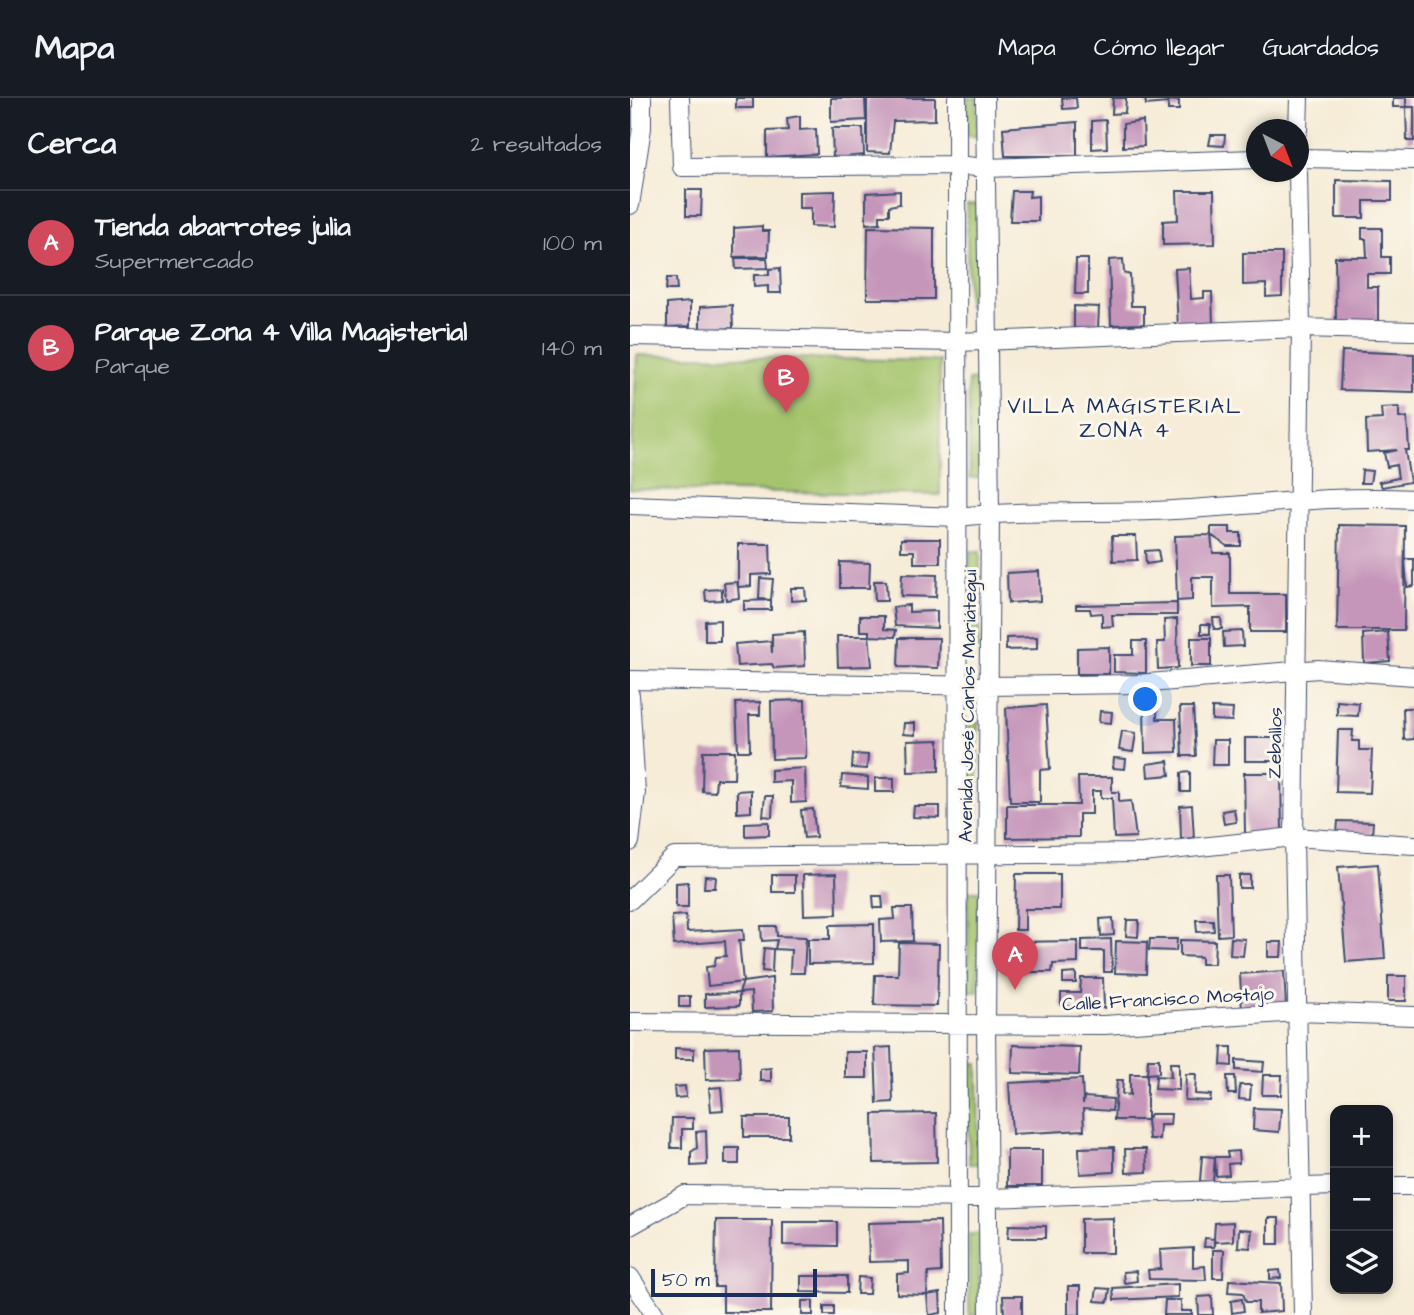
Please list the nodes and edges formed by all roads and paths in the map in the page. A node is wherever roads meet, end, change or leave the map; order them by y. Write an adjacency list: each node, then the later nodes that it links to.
1 (642, 98): 13 (street)
2 (680, 98): 10 (street)
3 (957, 98): 10 (street, Avenida José Carlos Mariátegui)
4 (985, 98): 11 (street, Avenida José Carlos Mariátegui)
5 (1299, 98): 6 (street)
6 (1298, 119)
7 (1309, 158): 9 (street)
8 (1246, 159): 11 (street)
9 (1414, 160)
10 (957, 165): 11 (street); 18 (street, Avenida José Carlos Mariátegui)
11 (985, 168): 17 (street, Avenida José Carlos Mariátegui)
12 (1298, 182): 14 (street, Zeballos)
13 (630, 205)
14 (1301, 328): 15 (street); 17 (street); 19 (street, Zeballos)
15 (1414, 331)
16 (630, 336): 18 (street)
17 (988, 340): 18 (street); 22 (street, Avenida José Carlos Mariátegui)
18 (958, 342): 23 (street, Avenida José Carlos Mariátegui)
19 (1298, 499): 20 (street); 22 (street); 24 (street, Zeballos)
20 (1414, 499)
21 (630, 505): 23 (street)
22 (990, 513): 23 (street); 28 (street, Avenida José Carlos Mariátegui)
23 (958, 517): 27 (street, Avenida José Carlos Mariátegui)
24 (1296, 671): 25 (street); 28 (street); 30 (street, Zeballos)
25 (1414, 676)
26 (630, 680): 27 (street)
27 (959, 685): 28 (street); 33 (street, Avenida José Carlos Mariátegui)
28 (986, 686): 34 (street, Avenida José Carlos Mariátegui)
29 (630, 695): 31 (street)
30 (1294, 838): 32 (street); 34 (street); 36 (street, Zeballos)
31 (630, 842)
32 (1414, 845)
33 (957, 855): 34 (street); 35 (street); 39 (street, Avenida José Carlos Mariátegui)
34 (986, 856): 40 (street, Avenida José Carlos Mariátegui)
35 (630, 900)
36 (1297, 1012): 37 (street, Calle Francisco Mostajo); 40 (street, Calle Francisco Mostajo); 41 (street, Zeballos)
37 (1414, 1016)
38 (630, 1023): 39 (street, Calle Francisco Mostajo)
39 (959, 1026): 40 (street, Calle Francisco Mostajo); 45 (street, Avenida José Carlos Mariátegui)
40 (986, 1026): 46 (street, Avenida José Carlos Mariátegui)
41 (1302, 1186): 42 (street); 46 (street); 52 (street, Zeballos)
42 (1330, 1186)
43 (1393, 1186): 44 (street)
44 (1414, 1186)
45 (959, 1197): 46 (street); 47 (street); 50 (street, Avenida José Carlos Mariátegui)
46 (988, 1198): 51 (street, Avenida José Carlos Mariátegui)
47 (630, 1226)
48 (630, 1277): 49 (street)
49 (655, 1315)
50 (958, 1315)
51 (989, 1315)
52 (1303, 1315)

